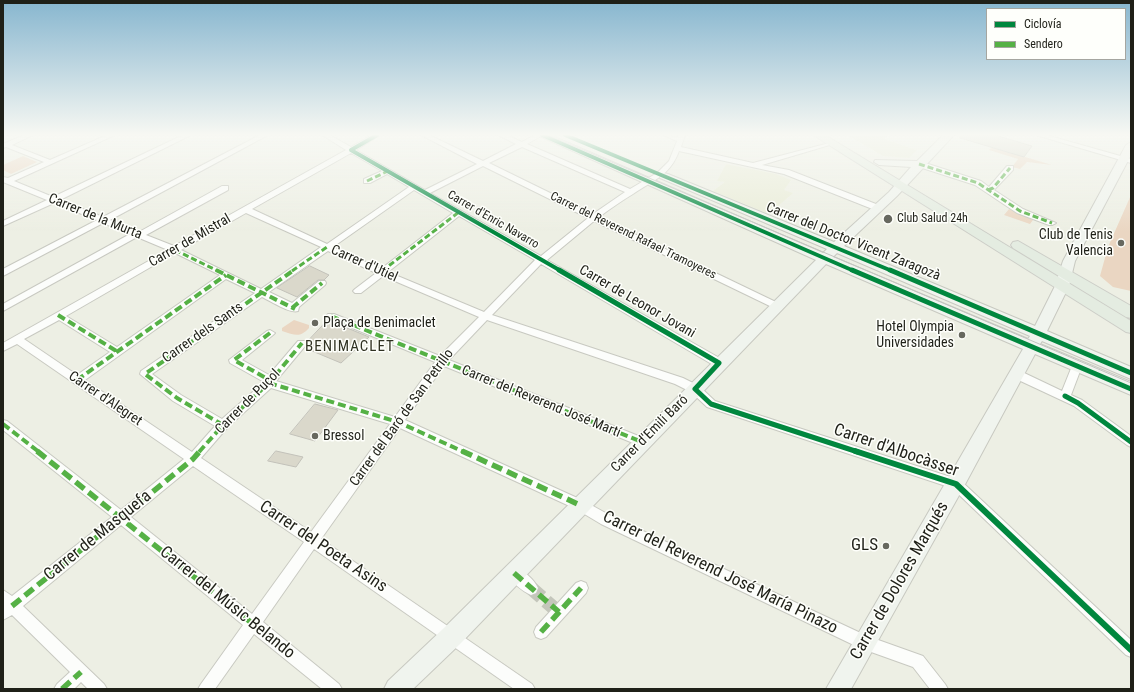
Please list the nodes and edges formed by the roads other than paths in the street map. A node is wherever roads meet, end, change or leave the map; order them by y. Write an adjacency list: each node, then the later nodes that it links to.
1 (36, 167): 21 (street)
2 (121, 167): 30 (street)
3 (203, 167): 35 (street)
4 (320, 167): 32 (street, Carrer de Mistral)
5 (381, 167): 19 (street, Carrer d'Enric Navarro)
6 (475, 167): 28 (street)
7 (492, 167): 34 (street, Carrer del Reverend Rafael Tramoyeres)
8 (574, 167): 29 (street)
9 (617, 167): 23 (street, Carrer del Doctor Vicent Zaragozà)
10 (642, 167): 20 (street, Carrer del Doctor Vicent Zaragozà)
11 (667, 167): 20 (street)
12 (767, 167): 31 (street)
13 (879, 167): 24 (main road)
14 (886, 167): 24 (main road)
15 (916, 167): 24 (street, Carrer d'Emili Baró)
16 (929, 167): 27 (street)
17 (1123, 167): 46 (street, Carrer de Dolores Marqués)
18 (1010, 168): 27 (street)
19 (388, 171): 22 (street); 25 (street, Carrer d'Enric Navarro)
20 (660, 175): 23 (street, Carrer del Baró de San Petrillo); 41 (street, Carrer del Doctor Vicent Zaragozà)
21 (5, 180): 30 (street, Carrer de la Murta)
22 (367, 181)
23 (649, 181): 29 (street, Carrer del Baró de San Petrillo); 41 (street, Carrer del Doctor Vicent Zaragozà)
24 (903, 182): 31 (street, Carrer d'Emili Baró); 46 (main road)
25 (415, 186): 28 (street, Carrer d'Enric Navarro); 39 (street, Carrer dels Sants)
26 (225, 188): 38 (street)
27 (988, 190): 36 (street)
28 (426, 192): 33 (street, Carrer d'Enric Navarro)
29 (630, 192): 34 (street, Carrer del Baró de San Petrillo)
30 (53, 200): 35 (street, Carrer de la Murta); 37 (street)
31 (878, 208): 41 (street, Carrer d'Emili Baró)
32 (245, 209): 39 (street, Carrer d'Utiel); 40 (street, Carrer de Mistral)
33 (459, 212): 42 (street, Carrer d'Enric Navarro); 43 (street)
34 (594, 217): 42 (street, Carrer del Baró de San Petrillo); 50 (street, Carrer del Reverend Rafael Tramoyeres)
35 (103, 220): 38 (street, Carrer de la Murta); 44 (street)
36 (1052, 223)
37 (3, 224)
38 (139, 235): 40 (street, Carrer de la Murta); 51 (street)
39 (327, 247): 43 (street, Carrer d'Utiel); 49 (street, Carrer dels Sants)
40 (174, 250): 45 (street, Carrer de la Murta); 53 (street, Carrer de Mistral)
41 (830, 253): 50 (street, Carrer d'Emili Baró); 58 (street, Carrer del Doctor Vicent Zaragozà); 61 (street, Carrer del Doctor Vicent Zaragozà)
42 (542, 260): 55 (street, Carrer del Baró de San Petrillo); 65 (street, Carrer de Leonor Jovani)
43 (382, 272): 48 (street); 55 (street, Carrer d'Utiel)
44 (3, 273)
45 (226, 275): 49 (street, Carrer de la Murta); 63 (street)
46 (1064, 280): 52 (main road); 56 (main road); 58 (street, Carrer de Dolores Marqués)
47 (322, 283): 49 (street, Carrer de la Murta)
48 (358, 291)
49 (262, 293): 76 (street, Carrer dels Sants)
50 (777, 306): 65 (street, Carrer d'Emili Baró)
51 (3, 308)
52 (1131, 313)
53 (58, 315): 59 (street, Carrer de Mistral); 63 (street)
54 (331, 316): 64 (street, Carrer del Reverend José Martí)
55 (484, 316): 64 (street, Carrer del Baró de San Petrillo); 71 (street, Carrer d'Utiel)
56 (1131, 328)
57 (270, 333): 70 (street, Carrer del Reverend José María Pinazo)
58 (1039, 333): 61 (street, Carrer de Dolores Marqués); 67 (street, Carrer del Doctor Vicent Zaragozà)
59 (17, 339): 62 (street, Carrer de Mistral); 69 (street, Carrer d'Alegret)
60 (302, 343): 70 (street, Carrer de Puçol)
61 (1031, 346): 66 (street, Carrer del Doctor Vicent Zaragozà); 68 (street, Carrer de Dolores Marqués)
62 (3, 347)
63 (118, 352): 69 (street)
64 (441, 362): 74 (street, Carrer del Baró de San Petrillo); 77 (street, Carrer del Reverend José Martí)
65 (720, 363): 71 (street, Carrer d'Emili Baró)
66 (1077, 366): 72 (street, Carrer del Doctor Vicent Zaragozà); 73 (street)
67 (1131, 373)
68 (1016, 374): 73 (street); 80 (street, Carrer de Dolores Marqués)
69 (77, 380): 79 (street, Carrer d'Alegret)
70 (270, 382): 74 (street, Carrer del Reverend José María Pinazo); 76 (street, Carrer de Puçol)
71 (695, 389): 77 (street, Carrer d'Emili Baró); 80 (street, Carrer d'Albocàsser)
72 (1131, 389)
73 (1065, 396): 78 (street)
74 (398, 422): 81 (street, Carrer del Reverend José María Pinazo); 83 (street, Carrer del Baró de San Petrillo)
75 (3, 424): 82 (street, Carrer del Músic Belando)
76 (223, 426): 79 (street, Carrer de Puçol)
77 (642, 442): 81 (street, Carrer d'Emili Baró)
78 (1131, 442)
79 (193, 459): 82 (street, Carrer de Masquefa); 83 (street, Carrer del Poeta Asins)
80 (956, 484): 91 (street, Carrer de Dolores Marqués); 92 (street, Carrer d'Albocàsser)
81 (580, 505): 84 (street, Carrer d'Emili Baró); 91 (street, Carrer del Reverend José María Pinazo)
82 (121, 517): 87 (street, Carrer de Masquefa); 88 (street, Carrer del Músic Belando)
83 (313, 540): 88 (street, Carrer del Baró de San Petrillo); 90 (street, Carrer del Poeta Asins)
84 (514, 573): 85 (street); 90 (street, Carrer d'Emili Baró)
85 (531, 588)
86 (581, 588): 89 (street)
87 (6, 605): 93 (street)
88 (253, 624): 96 (street, Carrer del Baró de San Petrillo); 97 (street, Carrer del Músic Belando)
89 (541, 632)
90 (452, 636): 98 (street, Carrer d'Emili Baró); 99 (street, Carrer del Poeta Asins)
91 (865, 642): 100 (street, Carrer de Dolores Marqués); 101 (street, Carrer del Reverend José María Pinazo)
92 (1131, 650)
93 (81, 672): 94 (street); 95 (street)
94 (62, 689)
95 (99, 689)
96 (206, 689)
97 (334, 689)
98 (396, 689)
99 (527, 689)
100 (838, 689)
101 (940, 689)

